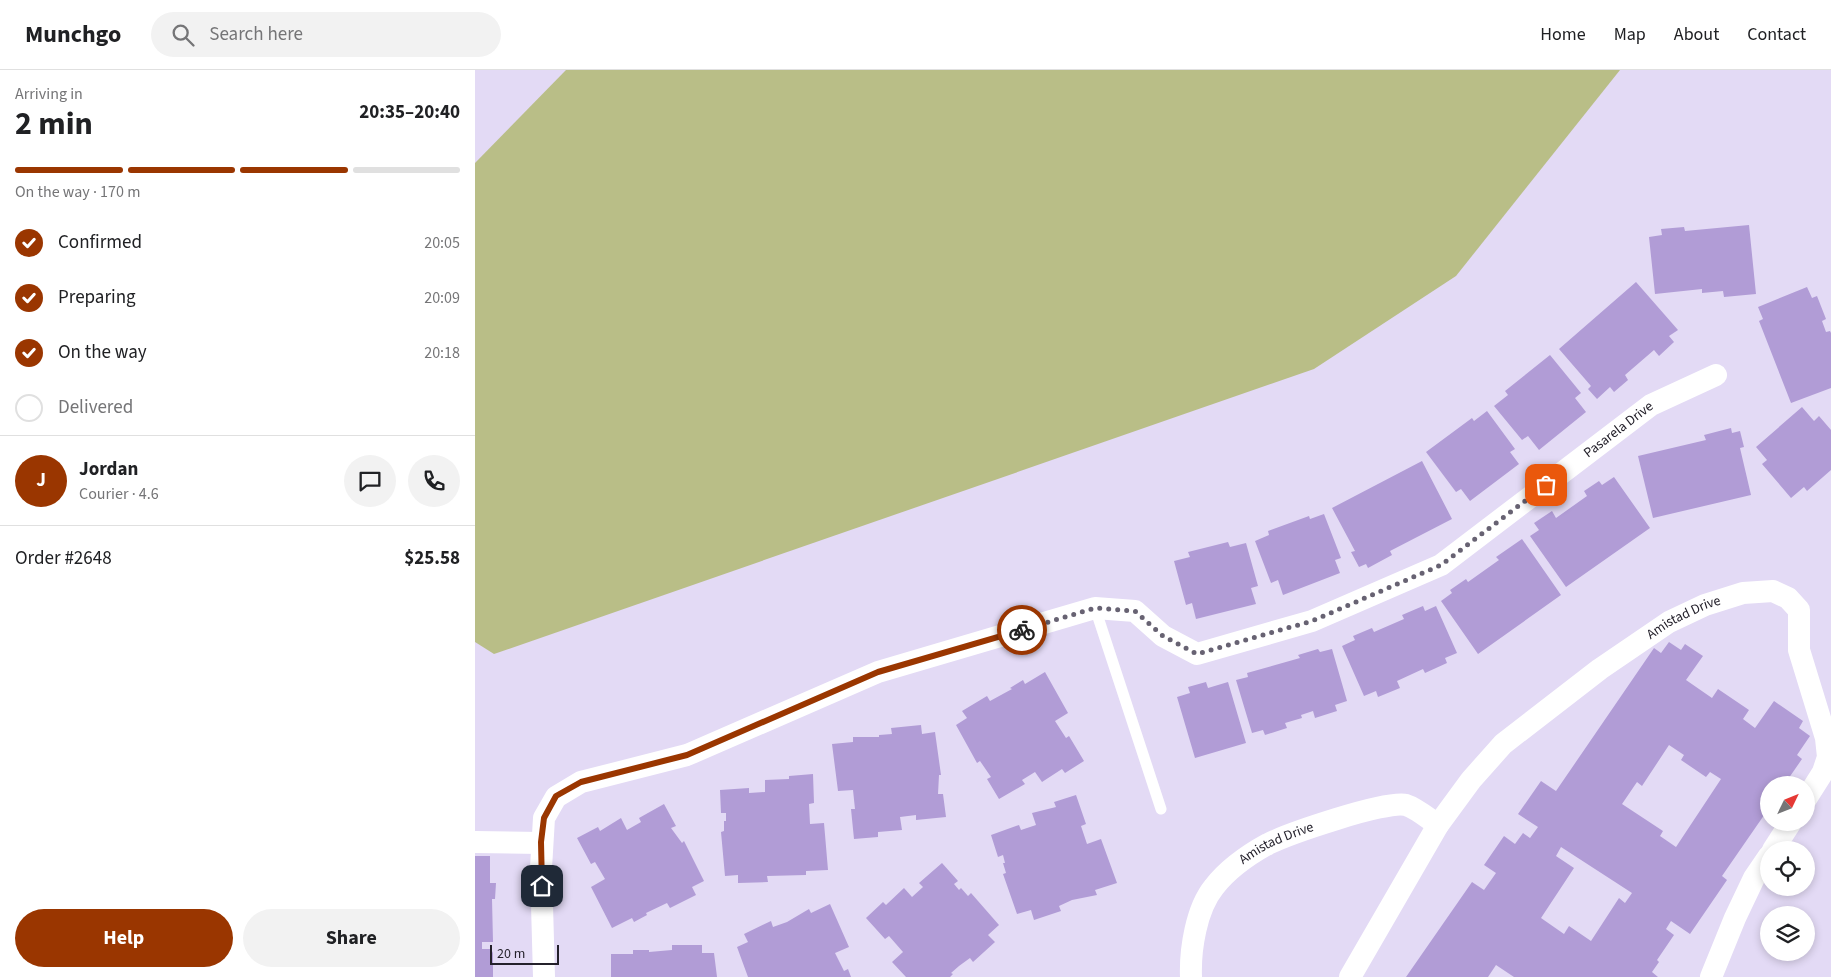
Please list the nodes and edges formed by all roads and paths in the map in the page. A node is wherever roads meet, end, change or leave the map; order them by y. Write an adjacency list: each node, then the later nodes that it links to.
1 (1716, 375): 2 (street, Pasarela Drive)
2 (1095, 608): 4 (lane); 7 (street, Pasarela Drive)
3 (1815, 785): 5 (street, Amistad Drive)
4 (1161, 809)
5 (1438, 825): 10 (street, Amistad Drive); 11 (street, Amistad Drive)
6 (475, 842): 7 (street)
7 (541, 842): 9 (street, Pasarela Drive)
8 (1760, 870): 12 (street)
9 (544, 977)
10 (1191, 977)
11 (1350, 977)
12 (1711, 977)

